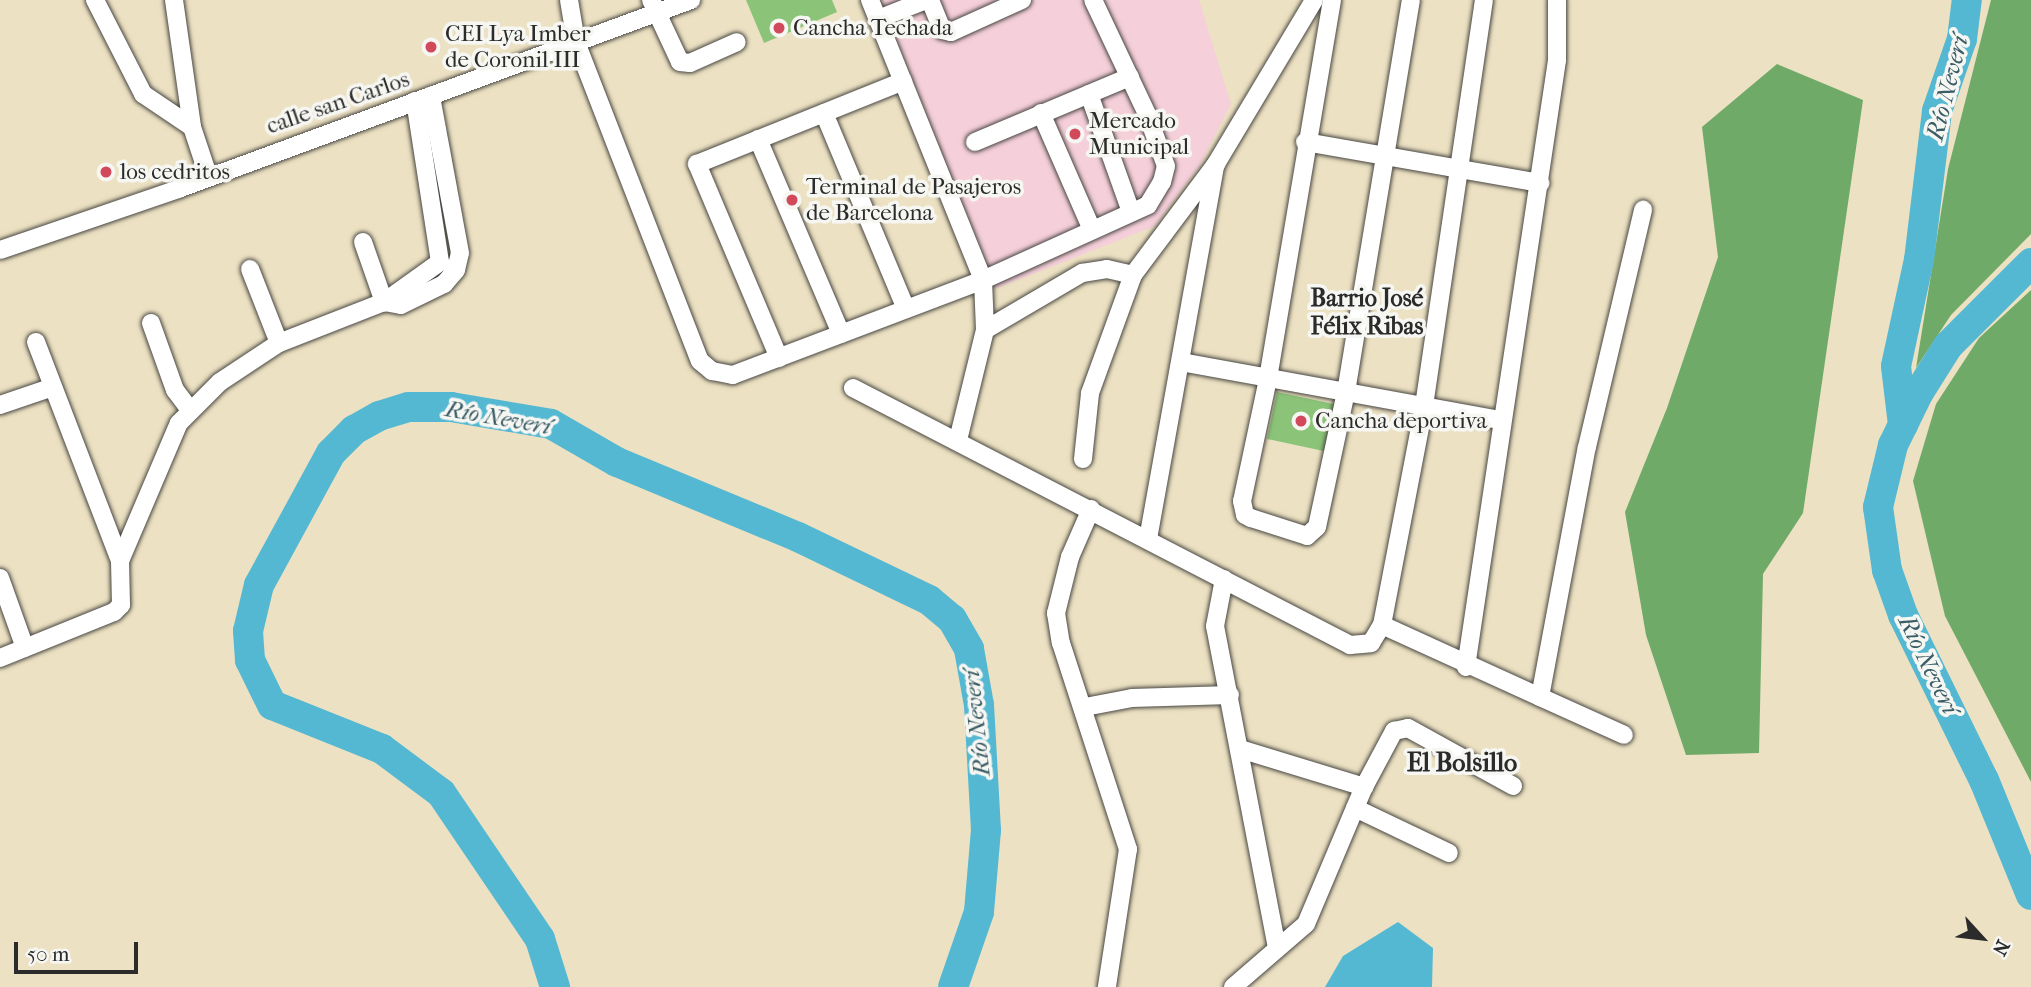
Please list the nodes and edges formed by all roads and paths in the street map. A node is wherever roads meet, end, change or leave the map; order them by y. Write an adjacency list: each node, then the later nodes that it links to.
1 (95, 0): 24 (street)
2 (174, 0): 24 (street)
3 (569, 0): 16 (street)
4 (691, 0): 14 (street, calle san Carlos)
5 (870, 0): 15 (street)
6 (928, 0): 7 (street); 15 (street)
7 (1022, 0)
8 (1093, 0): 18 (street)
9 (1314, 0): 29 (street)
10 (1332, 0): 27 (street)
11 (1411, 0): 28 (street)
12 (1484, 0): 30 (street)
13 (1558, 0): 32 (street)
14 (652, 6): 16 (street, calle san Carlos); 17 (street)
15 (878, 19): 19 (street)
16 (576, 42): 21 (street, calle san Carlos); 48 (street)
17 (737, 42)
18 (1130, 77): 20 (street); 34 (street)
19 (903, 81): 22 (street); 40 (street)
20 (1089, 94): 23 (street); 34 (street)
21 (423, 99): 31 (street, calle san Carlos); 41 (street)
22 (824, 113): 25 (street); 42 (street)
23 (1041, 113): 26 (street); 35 (street)
24 (192, 127): 31 (street)
25 (758, 139): 45 (street); 48 (street)
26 (975, 142)
27 (1305, 142): 28 (street); 50 (street)
28 (1385, 159): 30 (street); 53 (street)
29 (1216, 164): 39 (street); 49 (street)
30 (1460, 172): 32 (street); 55 (street)
31 (208, 174): 37 (street, calle san Carlos)
32 (1540, 183): 57 (street)
33 (1643, 210): 70 (street)
34 (1131, 212): 35 (street)
35 (1092, 230): 40 (street)
36 (363, 242): 41 (street)
37 (0, 250)
38 (250, 269): 47 (street)
39 (1133, 275): 44 (street); 59 (street)
40 (982, 280): 42 (street); 44 (street)
41 (384, 302): 47 (street)
42 (906, 309): 45 (street)
43 (151, 323): 56 (street)
44 (985, 330): 58 (street)
45 (841, 334): 48 (street)
46 (36, 342): 51 (street)
47 (279, 343): 56 (street)
48 (779, 358)
49 (1181, 362): 50 (street); 61 (street)
50 (1268, 379): 53 (street); 53 (street)
51 (53, 387): 54 (street); 62 (street)
52 (853, 388): 58 (street)
53 (1346, 392): 55 (street)
54 (0, 405)
55 (1424, 406): 57 (street); 65 (street)
56 (191, 411): 62 (street)
57 (1500, 420): 68 (street)
58 (958, 440): 60 (street)
59 (1083, 459)
60 (1091, 509): 61 (street); 71 (street)
61 (1148, 538): 64 (street)
62 (120, 561): 66 (street)
63 (0, 578): 66 (street)
64 (1224, 579): 65 (street); 69 (street)
65 (1382, 625): 68 (street)
66 (25, 648): 67 (street)
67 (0, 657)
68 (1465, 667): 70 (street)
69 (1230, 695): 71 (street); 73 (street)
70 (1540, 697): 72 (street)
71 (1086, 707): 79 (street)
72 (1624, 735)
73 (1240, 749): 75 (street); 78 (street)
74 (1513, 786): 75 (street)
75 (1364, 787): 76 (street)
76 (1355, 808): 77 (street); 78 (street)
77 (1449, 853)
78 (1277, 948): 80 (street)
79 (1107, 987)
80 (1233, 987)

